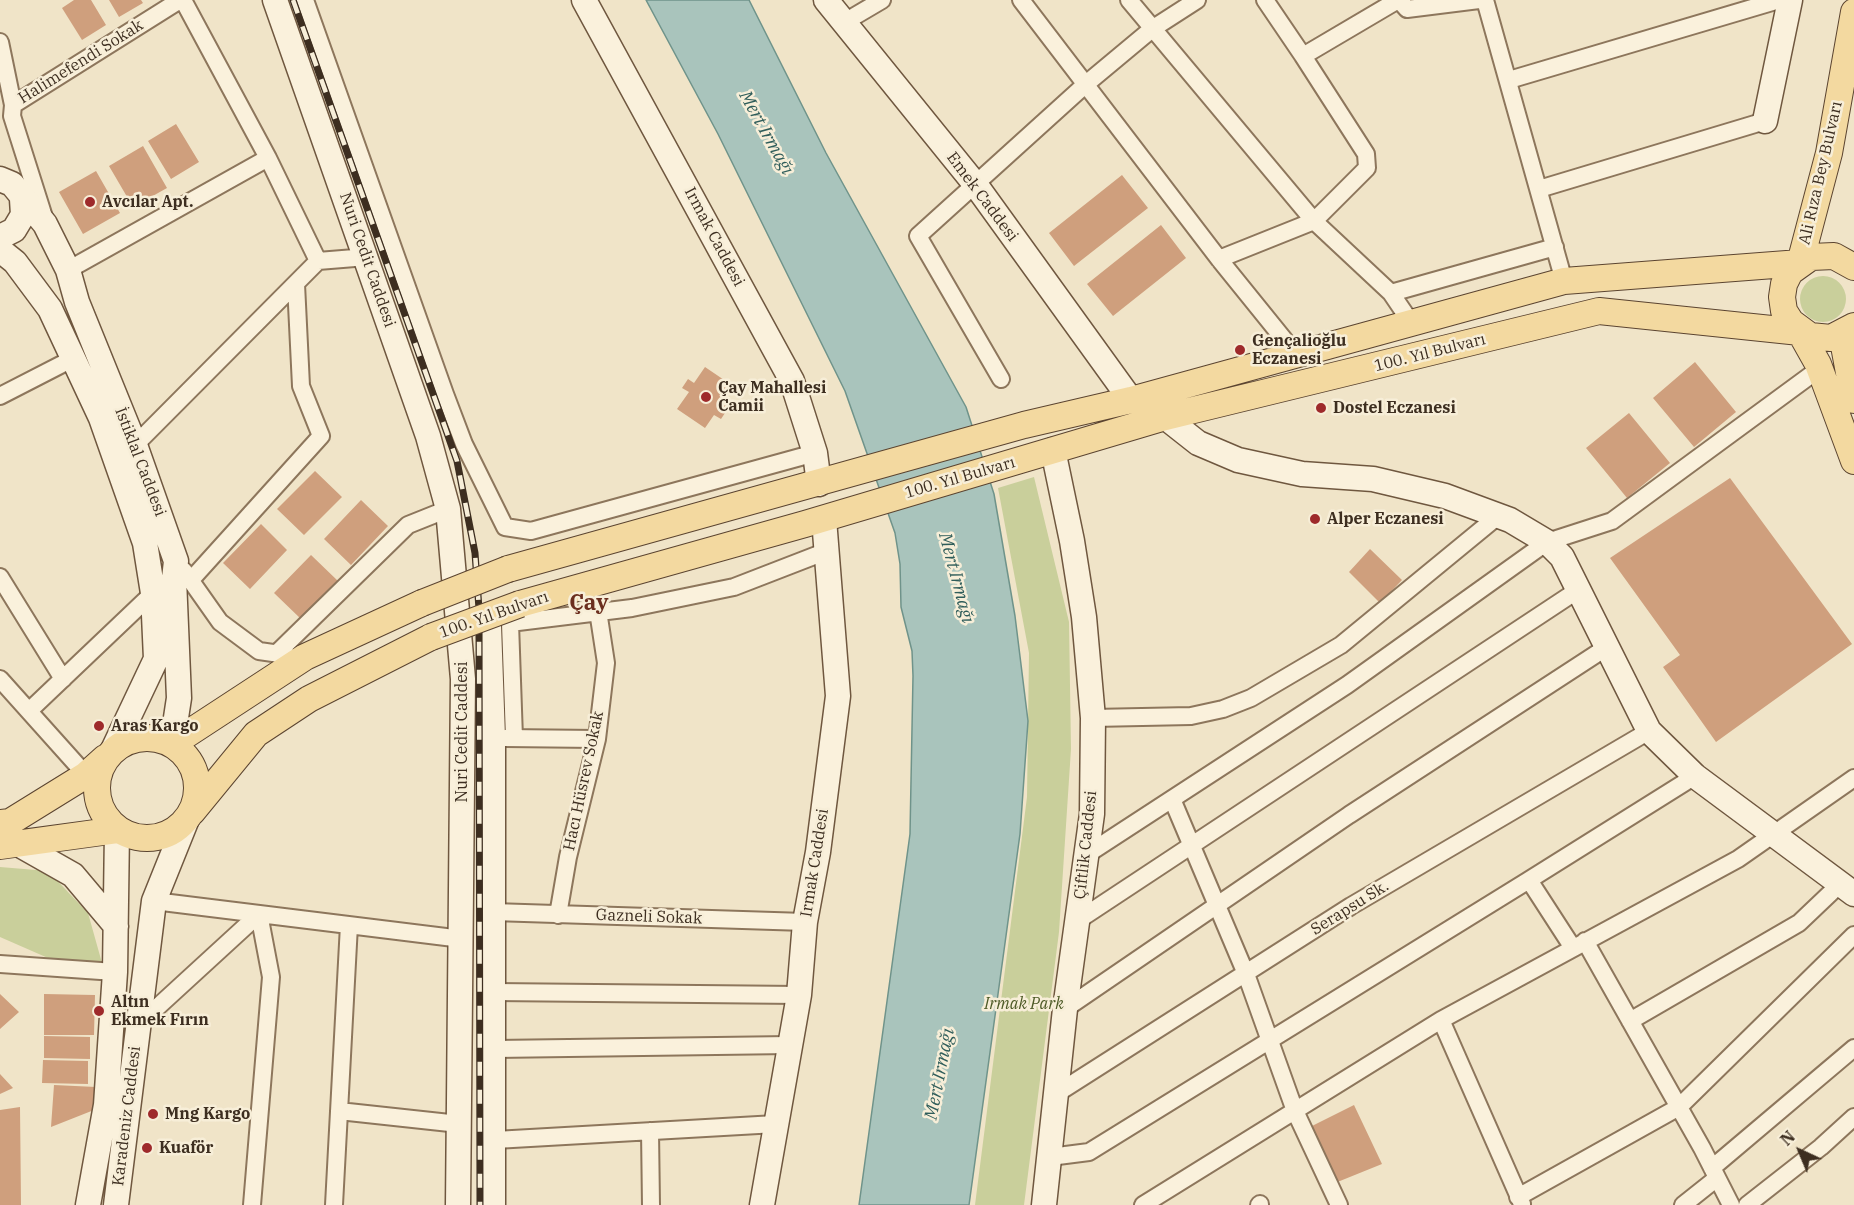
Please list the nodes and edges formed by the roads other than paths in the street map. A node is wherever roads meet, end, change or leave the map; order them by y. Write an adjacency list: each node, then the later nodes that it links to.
1 (182, 0): 24 (street, Halimefendi Sokak); 26 (street)
2 (275, 0): 36 (main road, Nuri Cedit Caddesi)
3 (305, 0): 58 (street, Nuri Cedit Caddesi)
4 (584, 0): 58 (main road, Irmak Caddesi)
5 (826, 0): 18 (main road, Emek Caddesi)
6 (882, 0): 18 (street)
7 (1021, 0): 23 (street)
8 (1129, 0): 19 (street)
9 (1197, 0): 19 (street)
10 (1265, 0): 21 (street)
11 (1398, 0): 16 (street); 21 (street)
12 (1479, 0): 16 (street)
13 (1485, 0): 22 (street)
14 (1779, 0): 22 (street)
15 (1791, 0): 25 (main road)
16 (1454, 2)
17 (1854, 12): 39 (main road, Ali Rıza Bey Bulvarı)
18 (843, 23): 28 (main road, Emek Caddesi)
19 (1152, 28): 23 (street); 31 (street)
20 (0, 42): 24 (street)
21 (1303, 56): 31 (street)
22 (1509, 80): 29 (street)
23 (1086, 84): 28 (street); 37 (street)
24 (8, 114): 32 (street)
25 (1765, 121): 29 (street)
26 (268, 158): 38 (street); 41 (street)
27 (0, 179): 30 (main road, İstiklal Caddesi)
28 (975, 184): 51 (street); 53 (main road, Emek Caddesi)
29 (1539, 189): 34 (street)
30 (22, 199): 32 (main road, İstiklal Caddesi); 33 (main road)
31 (1314, 221): 37 (street); 44 (street)
32 (45, 224): 41 (main road, İstiklal Caddesi)
33 (0, 237)
34 (1555, 247): 42 (street); 44 (street)
35 (0, 250): 49 (main road, İstiklal Caddesi)
36 (367, 257): 38 (street); 61 (main road, Nuri Cedit Caddesi)
37 (1219, 259): 48 (street)
38 (318, 261): 43 (street)
39 (1800, 263): 40 (main road, 100. Yıl Bulvarı); 42 (main road, 100. Yıl Bulvarı); 46 (main road, Ali Rıza Bey Bulvarı)
40 (1854, 267)
41 (68, 270): 56 (main road, İstiklal Caddesi)
42 (1564, 281): 45 (main road, 100. Yıl Bulvarı)
43 (296, 284): 56 (street); 68 (street)
44 (1391, 293): 45 (street)
45 (1412, 324): 48 (main road, 100. Yıl Bulvarı)
46 (1800, 332): 47 (main road, 100. Yıl Bulvarı); 50 (main road); 55 (main road, 100. Yıl Bulvarı)
47 (1850, 334): 54 (main road)
48 (1295, 353): 53 (main road, 100. Yıl Bulvarı)
49 (74, 358): 52 (street); 70 (main road, İstiklal Caddesi)
50 (1819, 369): 59 (main road); 64 (street)
51 (1001, 379)
52 (0, 396)
53 (1131, 400): 60 (main road, 100. Yıl Bulvarı)
54 (1854, 400)
55 (1165, 417): 57 (main road, 100. Yıl Bulvarı); 62 (main road)
56 (135, 445): 66 (main road, İstiklal Caddesi)
57 (1053, 450): 63 (main road, 100. Yıl Bulvarı); 79 (main road, Çiftlik Caddesi)
58 (815, 453): 60 (main road, Irmak Caddesi)
59 (1854, 461)
60 (819, 484): 75 (main road, 100. Yıl Bulvarı, bridge)
61 (448, 509): 74 (street); 108 (main road, Nuri Cedit Caddesi)
62 (1498, 516): 64 (main road); 79 (street)
63 (824, 519): 65 (main road, Irmak Caddesi); 89 (main road, 100. Yıl Bulvarı, bridge)
64 (1547, 542): 69 (main road); 88 (street)
65 (827, 551): 71 (street); 104 (main road, Irmak Caddesi)
66 (176, 561): 68 (street); 83 (main road, İstiklal Caddesi)
67 (0, 577): 77 (street)
68 (190, 581): 74 (street)
69 (1578, 590): 73 (main road); 94 (street)
70 (153, 593): 77 (street); 84 (main road, İstiklal Caddesi)
71 (598, 611): 81 (street); 82 (street, Hacı Hüsrev Sokak)
72 (489, 626): 81 (main road, Nuri Cedit Caddesi)
73 (1607, 647): 80 (main road); 99 (street)
74 (276, 654): 75 (street)
75 (306, 657): 83 (main road, 100. Yıl Bulvarı)
76 (0, 679): 78 (street)
77 (63, 679): 78 (street)
78 (30, 710): 85 (street)
79 (1093, 718): 95 (main road, Çiftlik Caddesi)
80 (1649, 731): 86 (main road); 112 (street, Serapsu Sk.)
81 (503, 738): 82 (street); 100 (main road, Nuri Cedit Caddesi)
82 (597, 739): 102 (street, Hacı Hüsrev Sokak)
83 (172, 744): 84 (main road); 89 (main road)
84 (112, 752): 85 (main road); 91 (main road)
85 (86, 775): 90 (main road)
86 (1695, 776): 92 (main road); 96 (street)
87 (1854, 778): 92 (street)
88 (1172, 799): 94 (street); 95 (street)
89 (187, 819): 91 (main road); 98 (main road, Karadeniz Caddesi)
90 (0, 823)
91 (117, 830): 93 (main road); 106 (main road, Karadeniz Caddesi)
92 (1773, 834): 97 (main road); 109 (street)
93 (10, 846): 106 (main road)
94 (1190, 847): 99 (street); 103 (street)
95 (1086, 855): 103 (main road, Çiftlik Caddesi)
96 (1529, 880): 109 (street); 119 (street)
97 (1847, 889): 117 (street)
98 (154, 901): 101 (street); 118 (main road, Karadeniz Caddesi)
99 (1218, 905): 112 (street); 115 (street)
100 (493, 912): 102 (street, Gazneli Sokak); 113 (main road, Nuri Cedit Caddesi)
101 (259, 914): 105 (street); 118 (street); 137 (street)
102 (558, 915): 104 (street, Gazneli Sokak)
103 (1077, 921): 115 (main road, Çiftlik Caddesi)
104 (805, 922): 114 (main road, Irmak Caddesi)
105 (349, 925): 108 (street); 126 (street)
106 (116, 926): 111 (main road, Karadeniz Caddesi)
107 (1854, 935): 124 (street)
108 (462, 939): 128 (main road, Nuri Cedit Caddesi)
109 (1579, 944): 116 (street); 117 (street)
110 (0, 964): 111 (street)
111 (115, 972): 135 (main road, Karadeniz Caddesi)
112 (1246, 974): 119 (street); 123 (street, Serapsu Sk.)
113 (494, 992): 114 (street); 122 (main road, Nuri Cedit Caddesi)
114 (799, 995): 120 (main road, Irmak Caddesi)
115 (1065, 1009): 123 (main road, Çiftlik Caddesi)
116 (1441, 1020): 125 (street); 134 (street)
117 (1630, 1021): 124 (street)
118 (139, 1024): 136 (main road, Karadeniz Caddesi)
119 (1272, 1039): 125 (street); 132 (street)
120 (790, 1045): 122 (street); 129 (main road, Irmak Caddesi)
121 (1854, 1048): 133 (street)
122 (495, 1049): 131 (main road, Nuri Cedit Caddesi)
123 (1056, 1094): 132 (main road, Çiftlik Caddesi)
124 (1679, 1107): 133 (street); 134 (street)
125 (1295, 1111): 144 (street); 145 (street)
126 (339, 1112): 128 (street); 138 (street)
127 (1854, 1117): 148 (street)
128 (459, 1124): 139 (main road, Nuri Cedit Caddesi)
129 (776, 1124): 130 (street); 142 (main road, Irmak Caddesi)
130 (650, 1131): 131 (street); 141 (street)
131 (495, 1140): 140 (main road, Nuri Cedit Caddesi)
132 (1050, 1157): 143 (main road, Çiftlik Caddesi)
133 (1714, 1173): 146 (street); 147 (street)
134 (1520, 1201)
135 (88, 1205)
136 (116, 1205)
137 (252, 1205)
138 (334, 1205)
139 (458, 1205)
140 (493, 1205)
141 (651, 1205)
142 (762, 1205)
143 (1044, 1205)
144 (1143, 1205)
145 (1339, 1205)
146 (1683, 1205)
147 (1731, 1205)
148 (1747, 1205)

